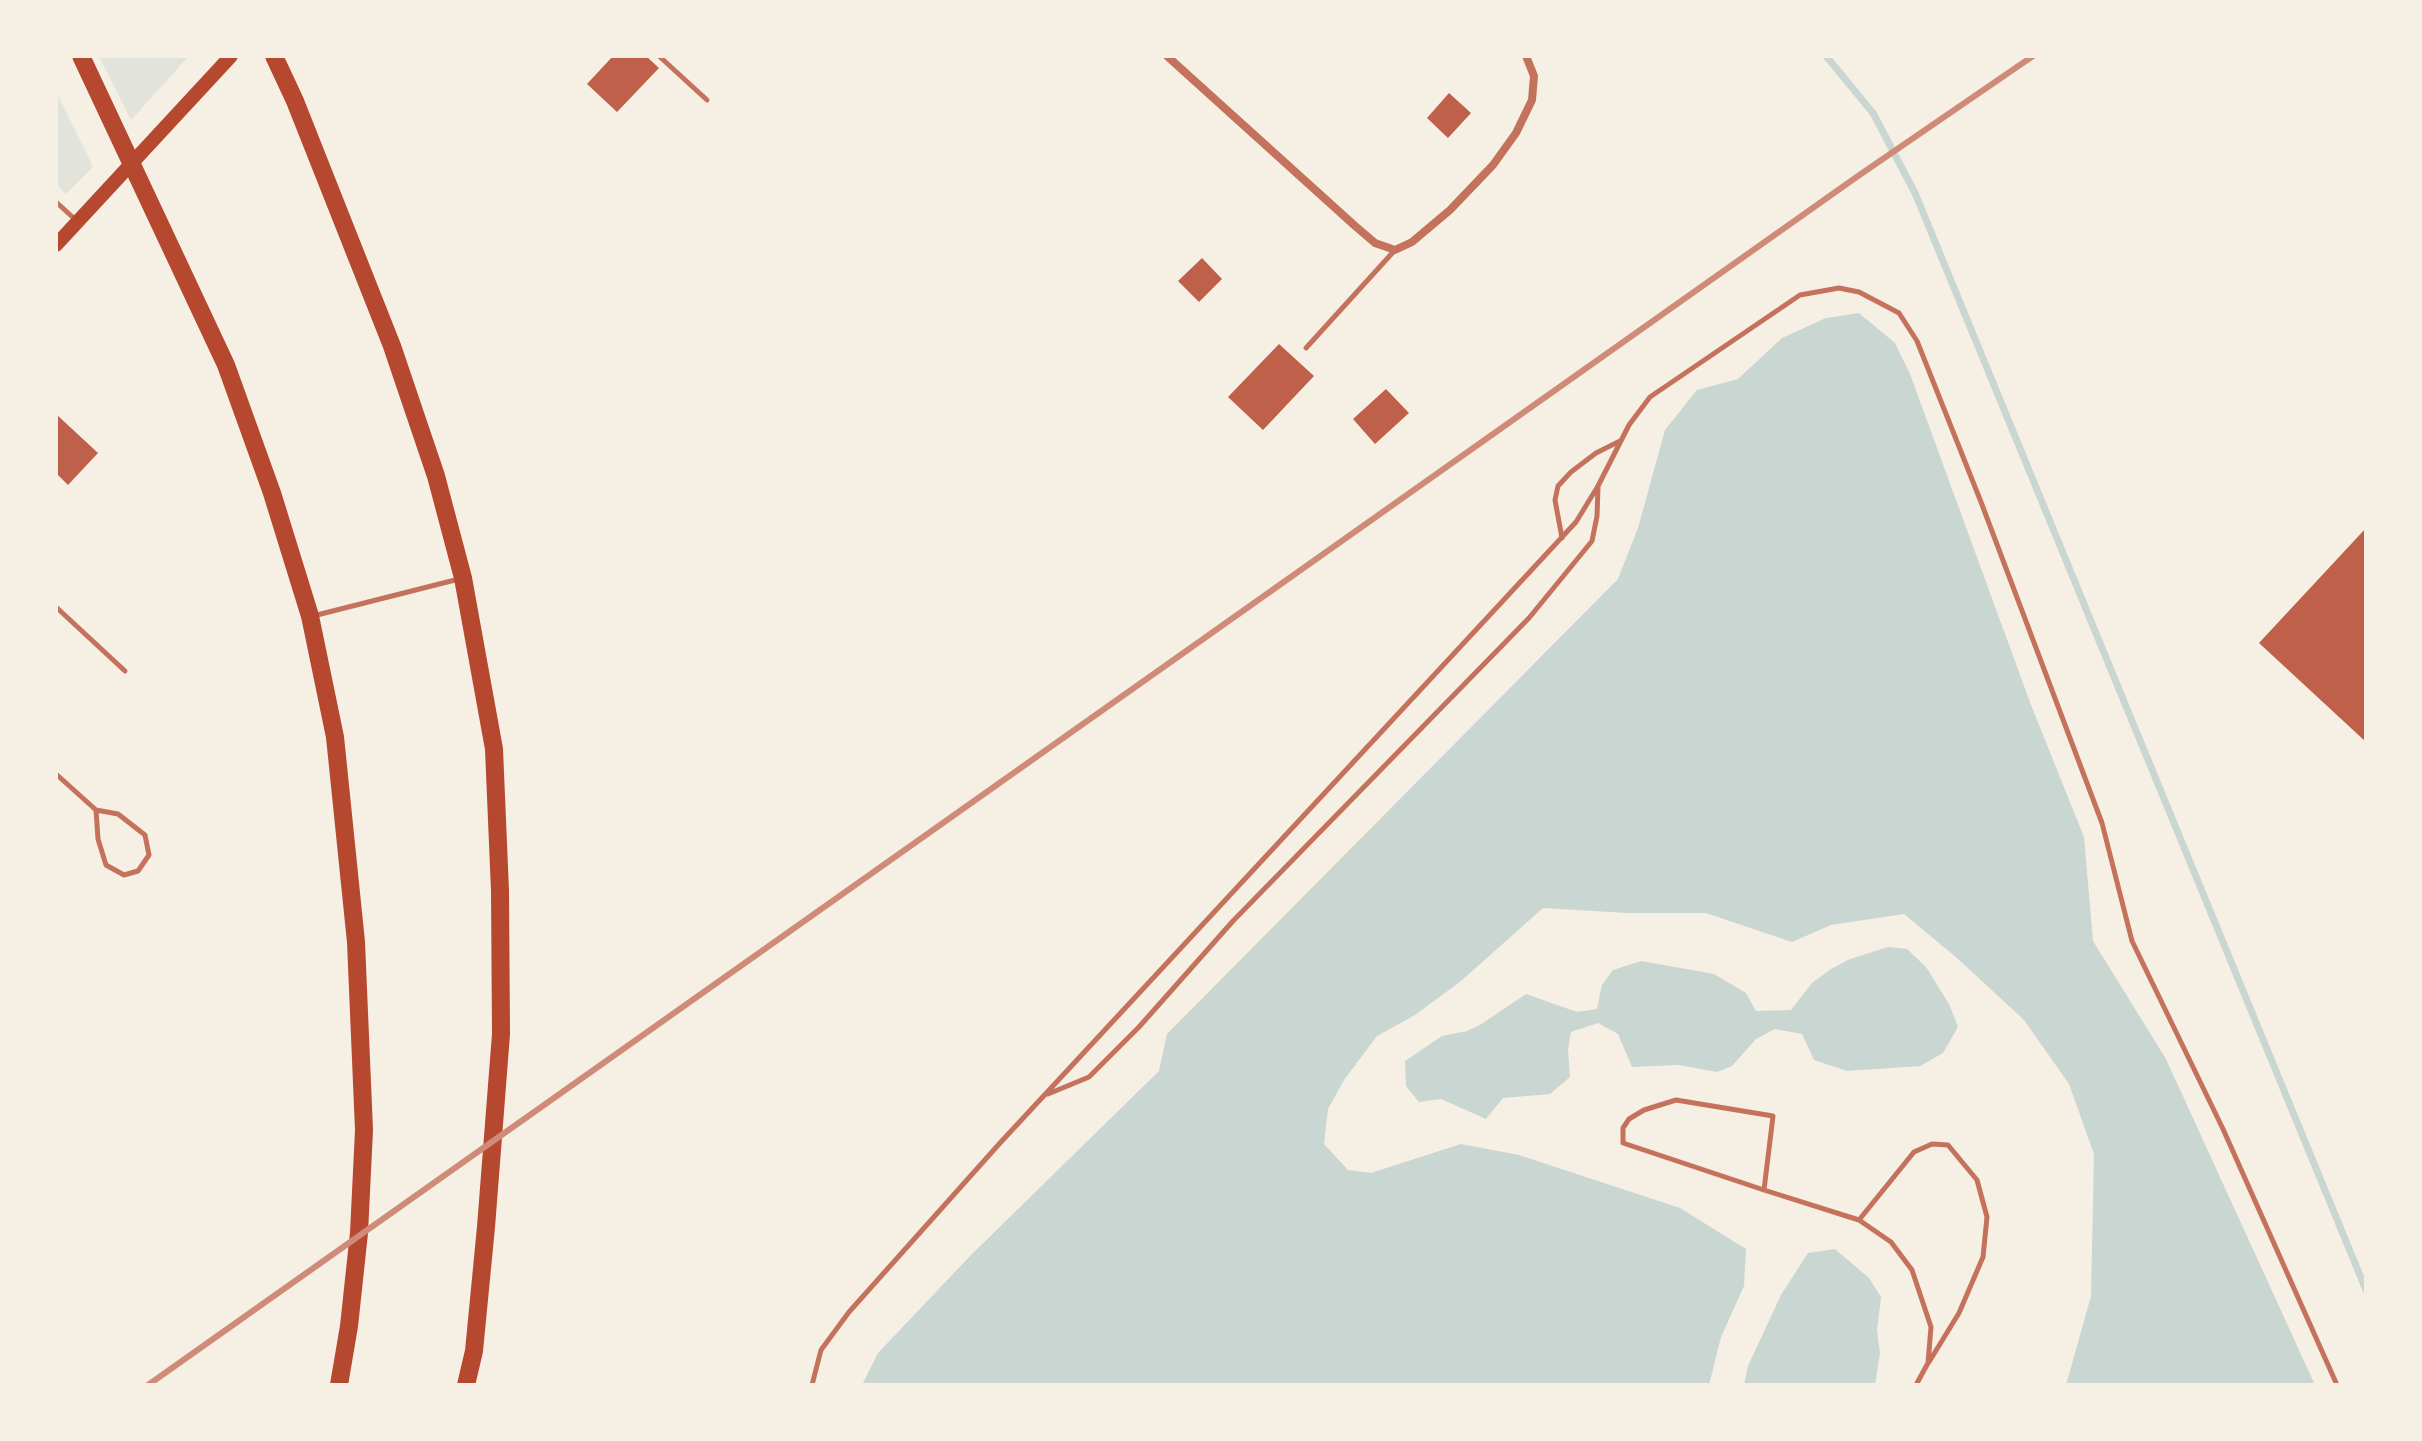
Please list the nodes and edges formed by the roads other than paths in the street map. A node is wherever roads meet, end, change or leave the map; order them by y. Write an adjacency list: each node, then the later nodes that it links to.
1 (80, 56): 18 (highway)
2 (231, 56): 9 (main road)
3 (274, 56): 16 (highway)
4 (659, 56): 7 (lane)
5 (1167, 56): 11 (street)
6 (1526, 56): 11 (street)
7 (707, 100)
8 (56, 202): 9 (lane)
9 (77, 222): 10 (main road)
10 (56, 245)
11 (1395, 250): 12 (lane)
12 (1306, 348)
13 (1621, 440): 14 (lane); 15 (lane); 30 (lane)
14 (1598, 486): 15 (lane); 22 (lane)
15 (1562, 539): 22 (lane)
16 (463, 578): 18 (lane); 27 (highway)
17 (56, 607): 19 (lane)
18 (310, 616): 26 (highway)
19 (125, 671)
20 (56, 774): 21 (lane)
21 (96, 810): 21 (lane)
22 (1044, 1096): 28 (lane)
23 (1764, 1190): 23 (lane); 24 (lane)
24 (1859, 1220): 25 (lane); 25 (lane)
25 (1928, 1363): 29 (lane)
26 (339, 1385)
27 (466, 1385)
28 (812, 1385)
29 (1916, 1385)
30 (2337, 1385)

